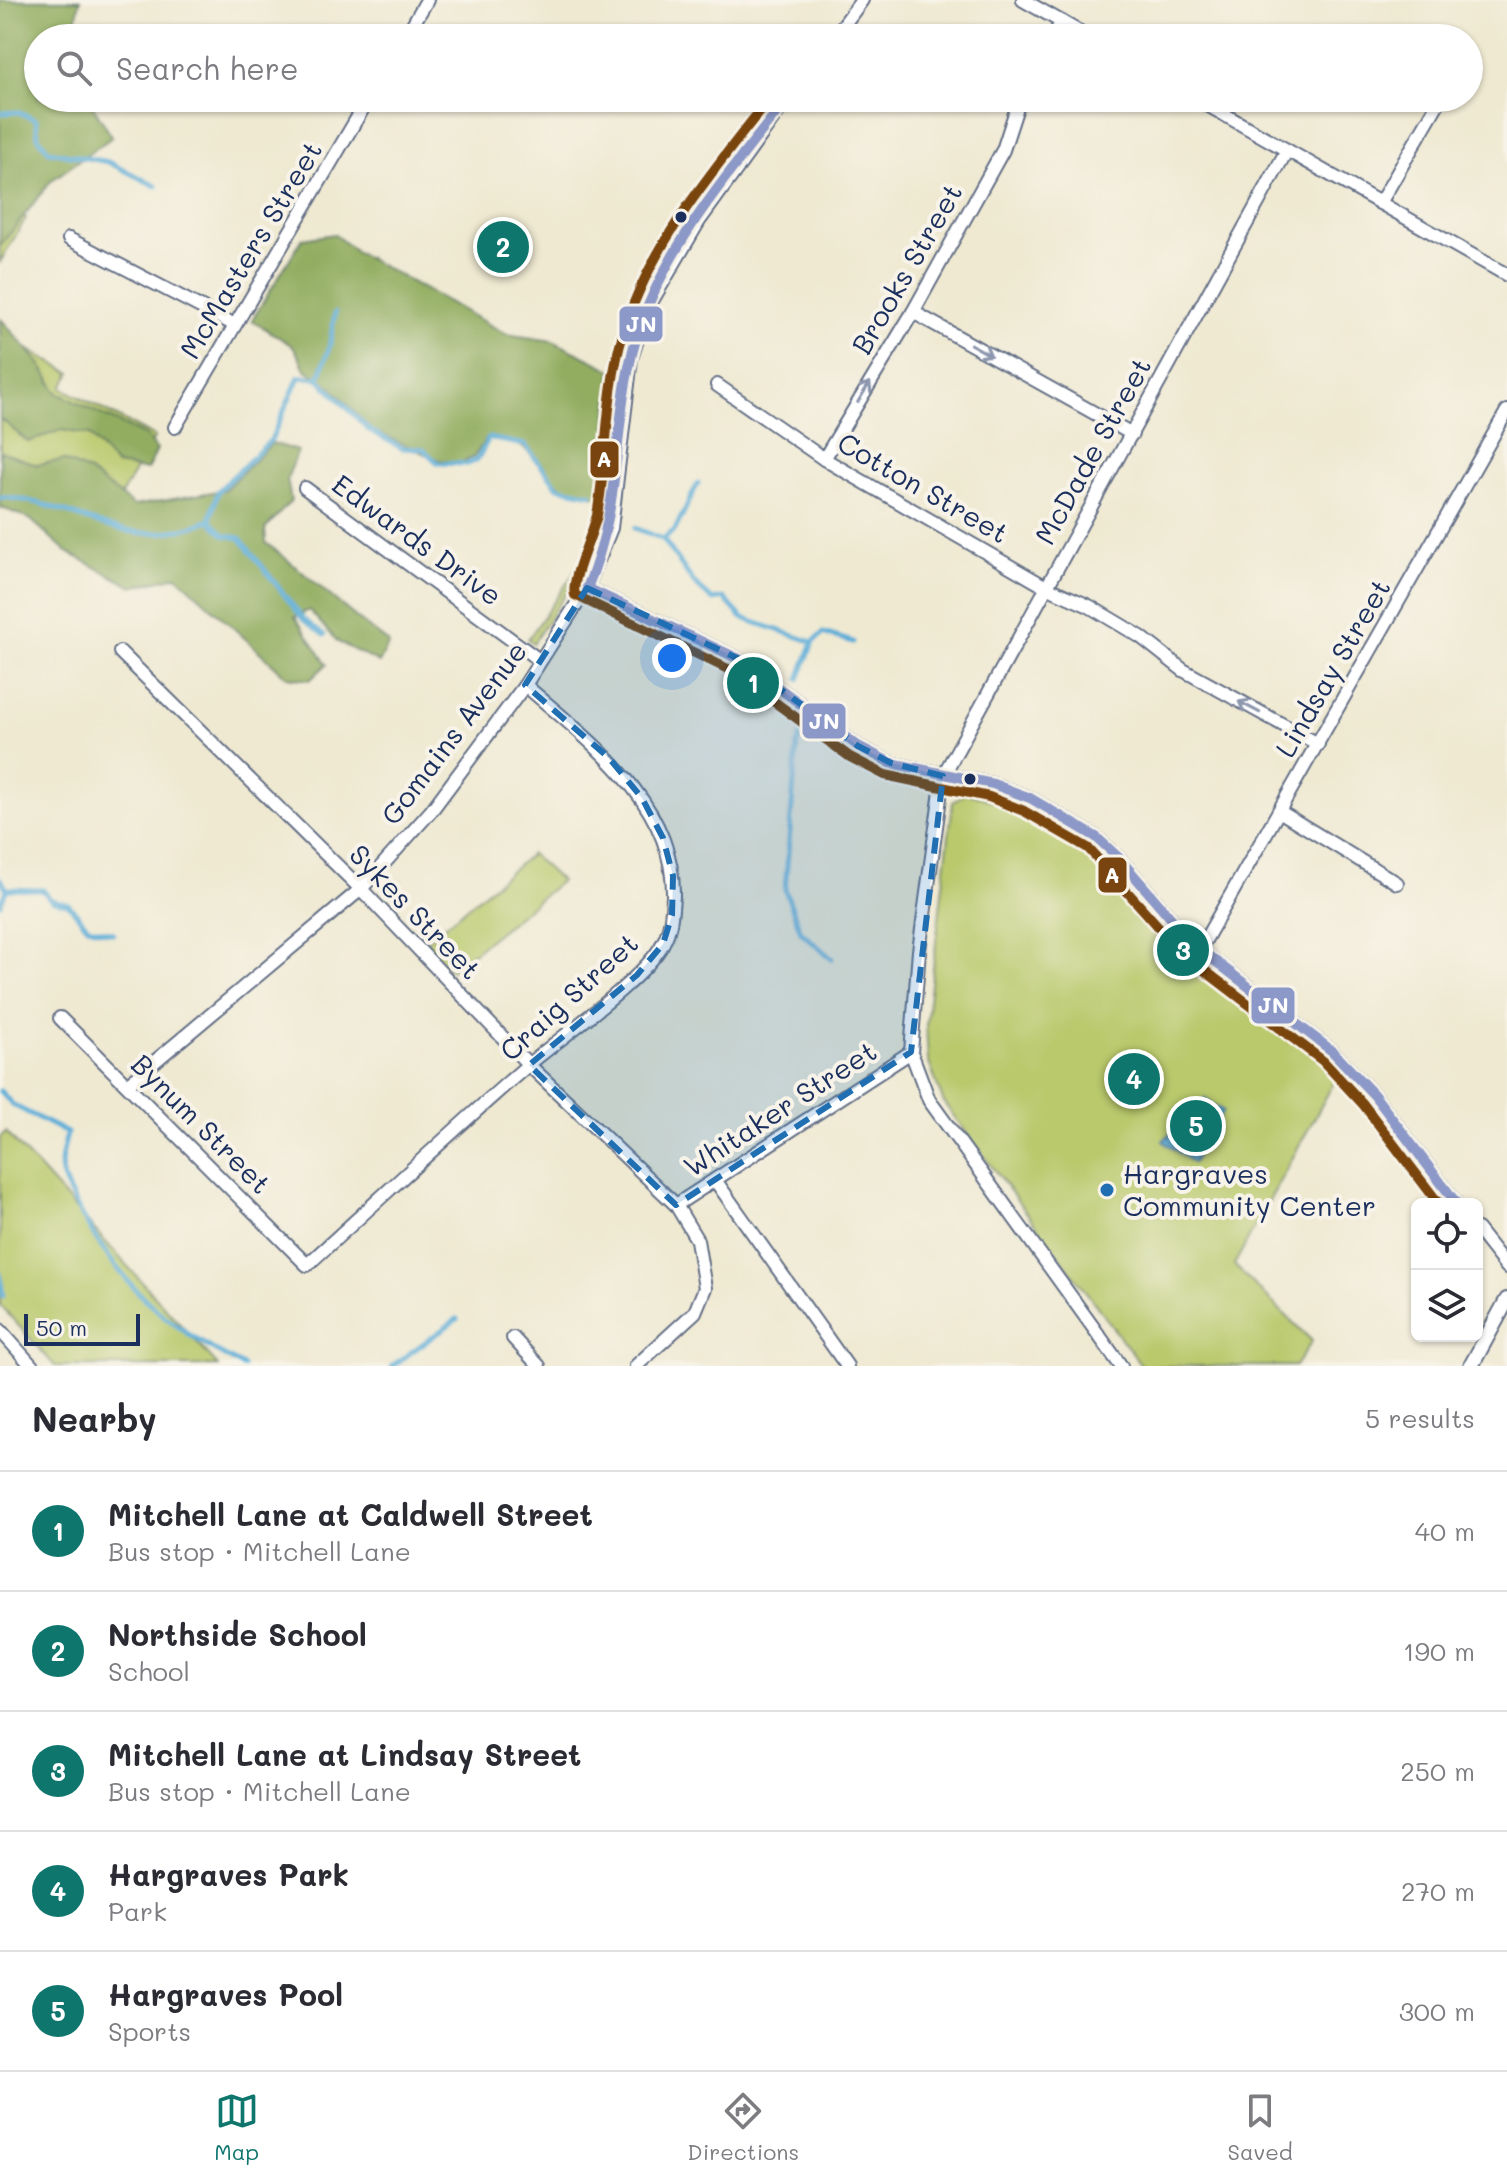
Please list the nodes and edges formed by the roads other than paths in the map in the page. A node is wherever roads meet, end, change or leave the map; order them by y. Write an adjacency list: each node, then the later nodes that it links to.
1 (427, 0): 5 (street)
2 (862, 0): 6 (street)
3 (1023, 0): 4 (street)
4 (1062, 22): 7 (street)
5 (413, 24)
6 (844, 24)
7 (1066, 24)
8 (361, 112): 18 (street, McMasters Street)
9 (778, 112): 26 (street, Gomains Avenue)
10 (1015, 112): 17 (street, Brooks Street)
11 (1220, 112): 13 (street)
12 (1433, 112): 14 (street)
13 (1287, 150): 14 (street); 22 (street, McDade Street)
14 (1380, 203): 16 (street)
15 (69, 239): 18 (street)
16 (1507, 275)
17 (913, 312): 22 (street, one-way to 22); 23 (street, Brooks Street, one-way to 17)
18 (233, 324): 21 (street, McMasters Street)
19 (717, 385): 23 (street, Cotton Street)
20 (1507, 411): 30 (street, Lindsay Street)
21 (175, 427)
22 (1132, 434): 25 (street, McDade Street)
23 (824, 459): 25 (street, Cotton Street)
24 (305, 488): 28 (street, Edwards Drive)
25 (1046, 587): 30 (street, Cotton Street, one-way to 25); 31 (street, McDade Street)
26 (587, 588): 28 (street, Gomains Avenue); 31 (street)
27 (120, 652): 34 (street, Sykes Street)
28 (539, 660): 29 (street, Gomains Avenue)
29 (525, 685): 34 (street, Gomains Avenue); 38 (street, Craig Street)
30 (1318, 744): 32 (street, Lindsay Street)
31 (943, 776): 35 (street); 37 (street)
32 (1279, 811): 33 (street); 35 (street, Lindsay Street)
33 (1397, 883)
34 (361, 889): 38 (street, Sykes Street); 39 (street, Gomains Avenue)
35 (1200, 949): 41 (street)
36 (60, 1018): 39 (street, Bynum Street)
37 (911, 1052): 40 (street, Whitaker Street); 53 (street)
38 (529, 1065): 42 (street, Sykes Street); 44 (street, Craig Street)
39 (128, 1084): 44 (street, Bynum Street)
40 (715, 1180): 42 (street, Whitaker Street); 52 (street)
41 (1452, 1198)
42 (676, 1205): 51 (street, Sykes Street)
43 (1483, 1237): 45 (street)
44 (307, 1265)
45 (1507, 1267)
46 (1507, 1300): 54 (street)
47 (0, 1330): 49 (street)
48 (513, 1338): 50 (street)
49 (32, 1366)
50 (539, 1366)
51 (636, 1366)
52 (847, 1366)
53 (1121, 1366)
54 (1471, 1366)

